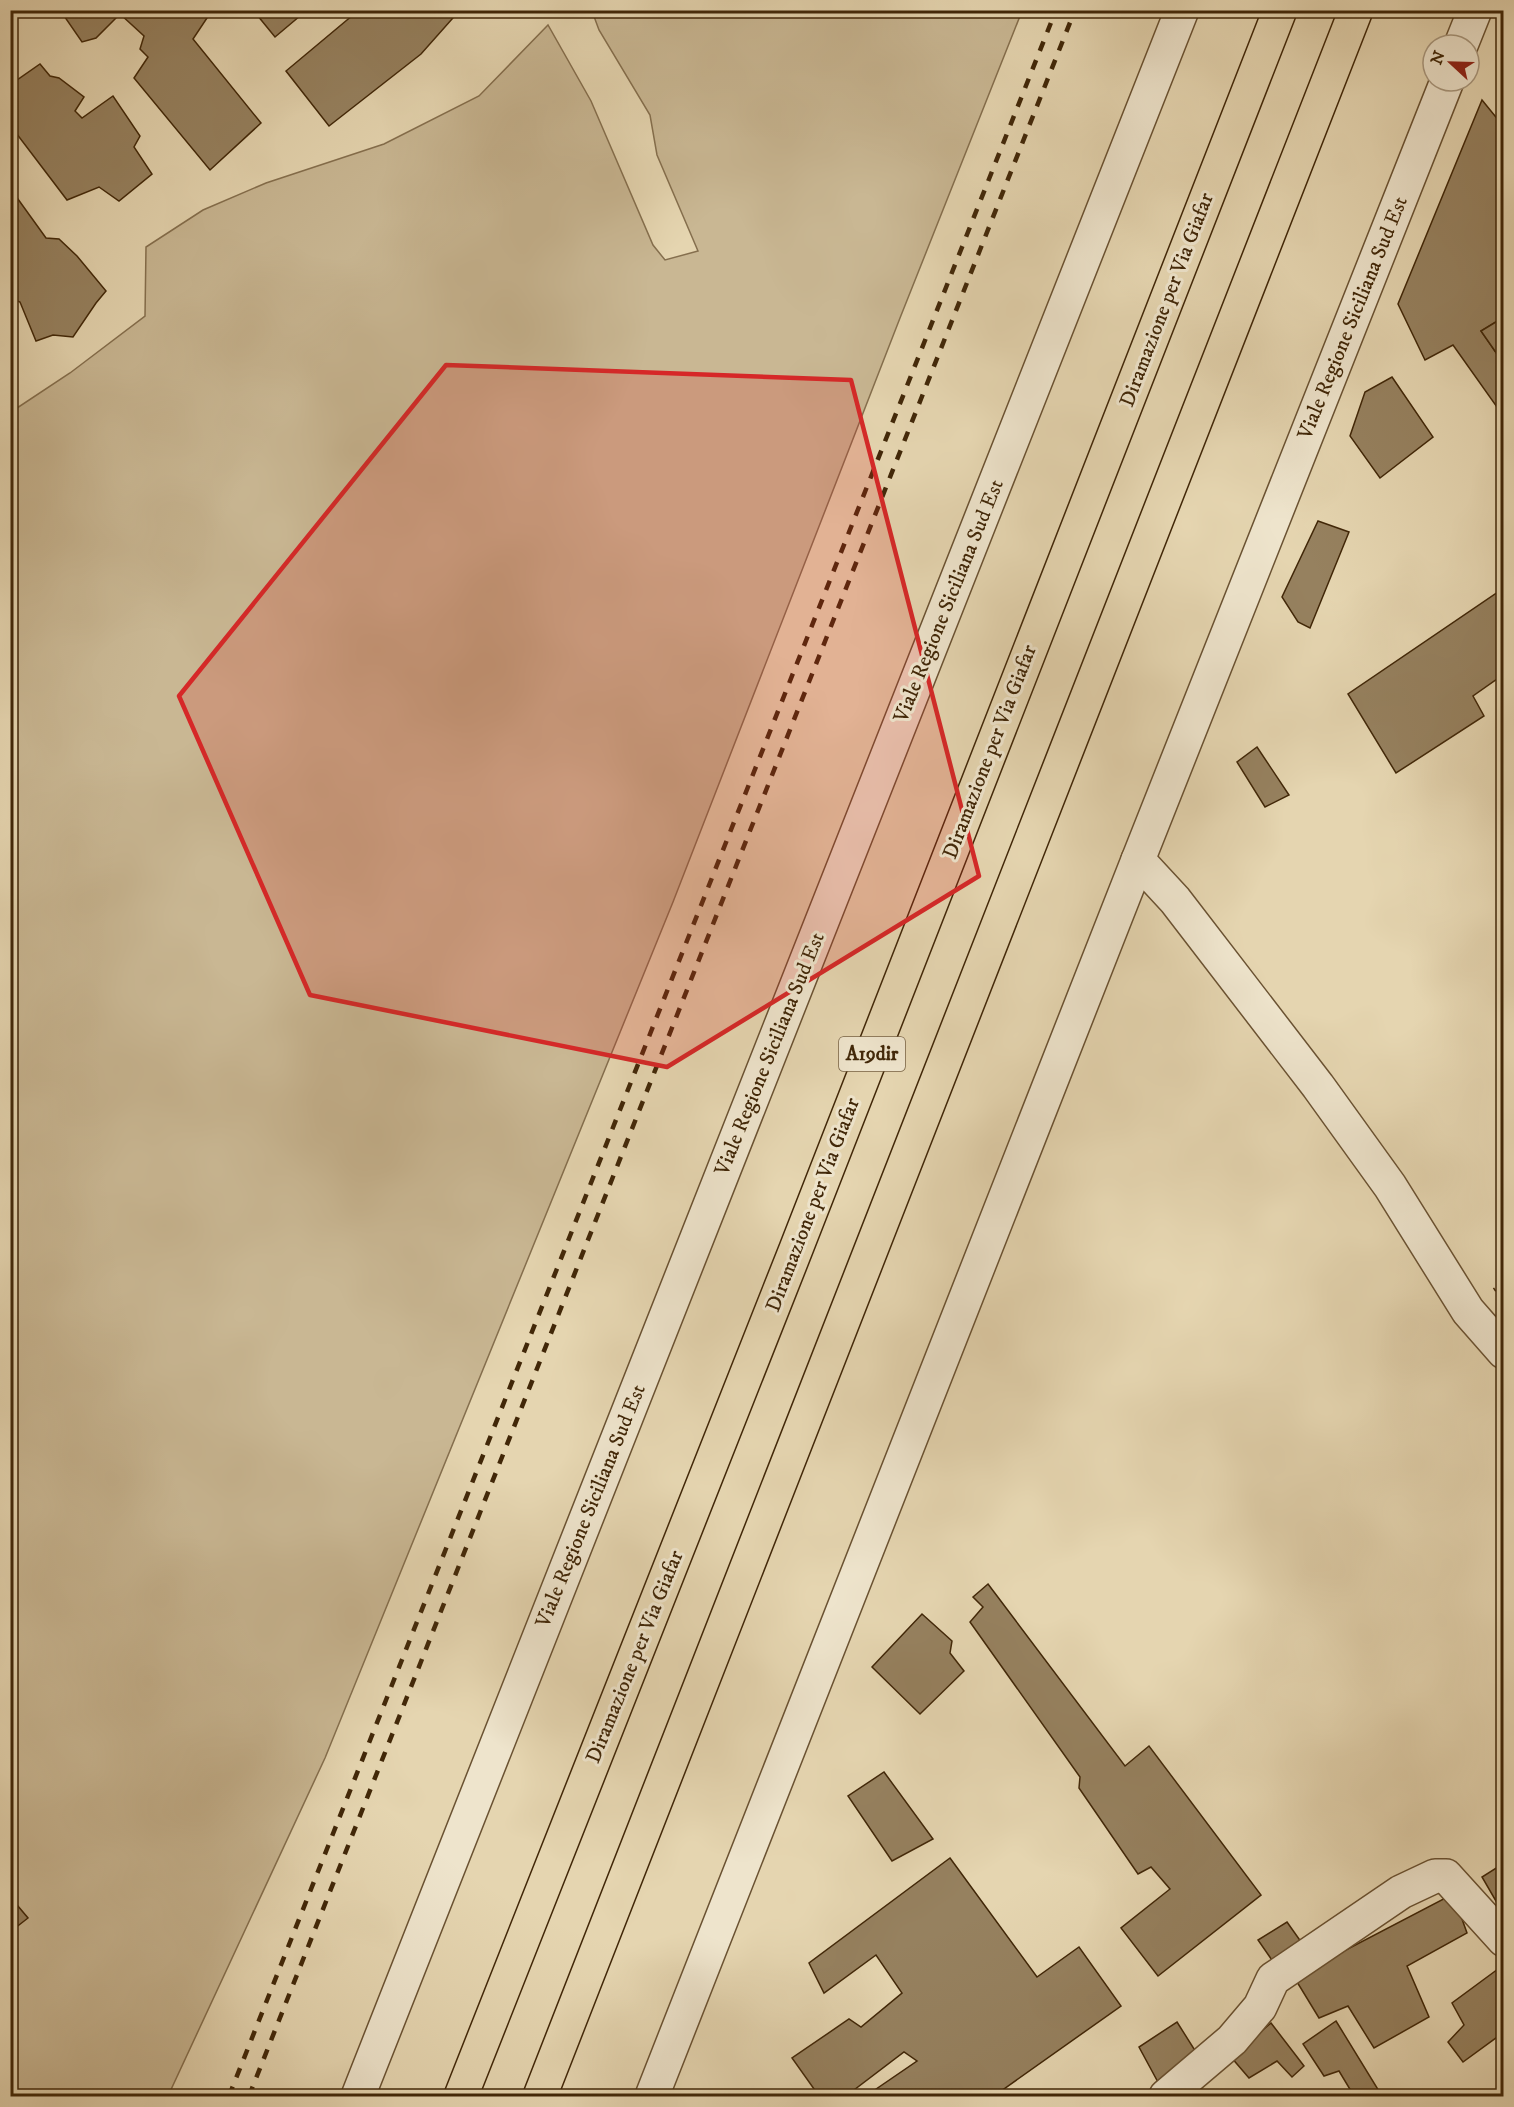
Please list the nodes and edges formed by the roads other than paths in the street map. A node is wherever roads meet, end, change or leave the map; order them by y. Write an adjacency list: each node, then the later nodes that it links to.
1 (1182, 10): 10 (street, Viale Regione Siciliana Sud Est)
2 (1280, 10): 11 (highway, Diramazione per Via Giafar / A19dir)
3 (1356, 10): 12 (highway)
4 (1475, 10): 5 (street)
5 (1466, 33)
6 (1442, 93): 7 (street, Viale Regione Siciliana Sud Est)
7 (1138, 860): 8 (street); 13 (street, Viale Regione Siciliana Sud Est)
8 (1503, 1352)
9 (1503, 1940): 14 (street)
10 (358, 2097)
11 (461, 2097)
12 (540, 2097)
13 (652, 2097)
14 (1166, 2097)

